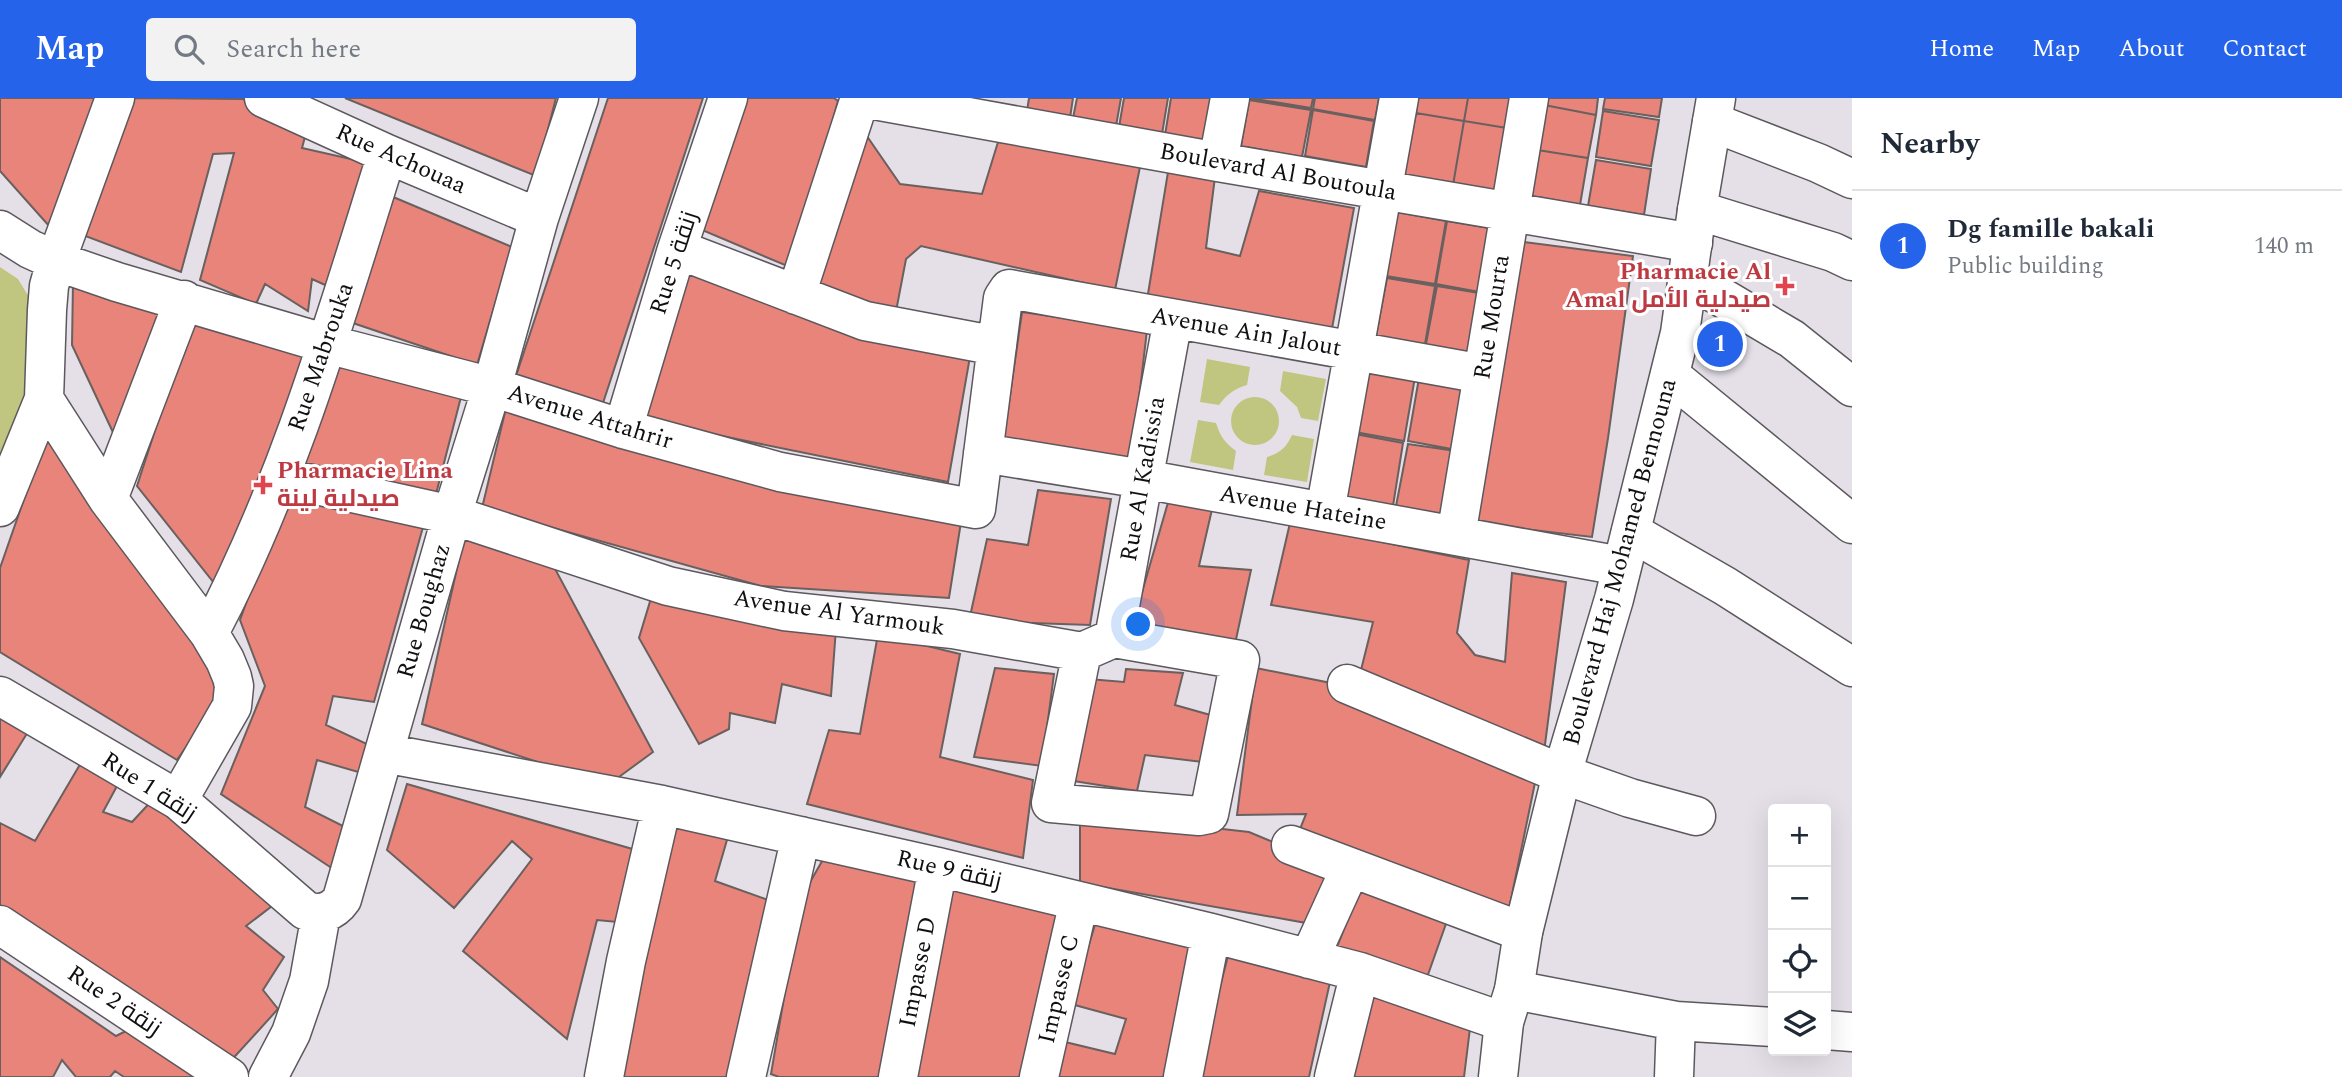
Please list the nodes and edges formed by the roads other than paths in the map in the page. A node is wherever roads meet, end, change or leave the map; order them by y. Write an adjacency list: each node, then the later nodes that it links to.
1 (115, 98): 20 (street)
2 (264, 98): 11 (street, Rue Achouaa)
3 (579, 98): 16 (street, Rue Boughaz)
4 (729, 98): 19 (street, Rue 5 زنقة)
5 (861, 98): 10 (street, Boulevard Al Boutoula); 23 (street)
6 (1230, 98): 12 (street)
7 (1399, 98): 14 (street)
8 (1529, 98): 15 (street, Rue Mourta)
9 (1714, 110): 13 (street); 18 (street, Boulevard Haj Mohamed Bennouna)
10 (1006, 111): 12 (street, Boulevard Al Boutoula)
11 (387, 154): 16 (street, Rue Achouaa); 26 (street, Rue Mabrouka)
12 (1218, 162): 14 (street, Boulevard Al Boutoula)
13 (1852, 179)
14 (1383, 190): 15 (street, Boulevard Al Boutoula); 28 (street)
15 (1509, 213): 18 (street, Boulevard Al Boutoula); 29 (street, Rue Mourta)
16 (539, 218): 31 (street, Rue Boughaz)
17 (0, 230): 20 (street, Avenue Attahrir)
18 (1693, 244): 21 (street); 30 (street, Boulevard Haj Mohamed Bennouna); 32 (street)
19 (677, 249): 23 (street); 34 (street, Rue 5 زنقة)
20 (56, 261): 24 (street, Avenue Attahrir); 33 (street)
21 (1852, 261)
22 (1009, 289): 25 (street, Avenue Ain Jalout); 27 (street, Avenue Attahrir)
23 (796, 295): 27 (street)
24 (184, 300): 26 (street, Avenue Attahrir); 38 (street)
25 (1173, 319): 28 (street, Avenue Ain Jalout); 37 (street, Rue Al Kadissia)
26 (327, 344): 31 (street, Avenue Attahrir); 36 (street, Rue Mabrouka)
27 (997, 346): 35 (street, Avenue Attahrir)
28 (1355, 351): 29 (street, Avenue Ain Jalout); 40 (street)
29 (1483, 373): 43 (street, Rue Mourta)
30 (1670, 375): 42 (street); 44 (street, Boulevard Haj Mohamed Bennouna)
31 (492, 387): 34 (street, Avenue Attahrir); 41 (street, Rue Boughaz)
32 (1852, 387)
33 (44, 398): 38 (street); 39 (street)
34 (623, 429): 35 (street, Avenue Attahrir)
35 (983, 453): 37 (street, Avenue Hateine)
36 (280, 477): 41 (street, Avenue Al Yarmouk); 45 (street, Rue Mabrouka)
37 (1143, 479): 40 (street, Avenue Hateine); 46 (street, Rue Al Kadissia)
38 (108, 499): 45 (street)
39 (0, 507)
40 (1325, 512): 43 (street, Avenue Hateine)
41 (452, 515): 46 (street, Avenue Al Yarmouk); 50 (street, Rue Boughaz)
42 (1852, 524)
43 (1456, 536): 44 (street, Avenue Hateine)
44 (1626, 549): 47 (street, Avenue Hateine); 51 (street, Boulevard Haj Mohamed Bennouna)
45 (209, 633): 52 (street)
46 (1098, 645): 53 (street, Rue Al Kadissia); 53 (street, Avenue Al Yarmouk)
47 (1852, 667)
48 (1347, 684): 51 (street)
49 (0, 696): 52 (street, Rue 1 زنقة)
50 (384, 754): 54 (street, Rue 9 زنقة); 61 (street, Rue Boughaz)
51 (1562, 774): 55 (street); 63 (street, Boulevard Haj Mohamed Bennouna)
52 (178, 800): 61 (street, Rue 1 زنقة)
53 (1051, 803)
54 (662, 806): 56 (street, Rue 9 زنقة); 74 (street)
55 (1696, 816)
56 (801, 836): 58 (street, Rue 9 زنقة); 75 (street)
57 (1292, 845): 59 (street)
58 (938, 867): 60 (street, Rue 9 زنقة); 76 (street, Impasse D)
59 (1350, 869): 63 (street); 65 (street)
60 (1079, 901): 64 (street, Rue 9 زنقة); 77 (street, Impasse C)
61 (321, 914): 73 (street)
62 (0, 925): 72 (street, Rue 2 زنقة)
63 (1523, 932): 67 (street, Boulevard Haj Mohamed Bennouna)
64 (1211, 933): 65 (street, Rue 9 زنقة); 78 (street)
65 (1309, 958): 66 (street, Rue 9 زنقة)
66 (1360, 972): 67 (street, Rue 9 زنقة); 79 (street)
67 (1509, 1006): 68 (street, Rue 9 زنقة); 80 (street, Boulevard Haj Mohamed Bennouna)
68 (1676, 1021): 69 (street, Rue 9 زنقة); 81 (street)
69 (1768, 1027)
70 (1831, 1030): 71 (street)
71 (1852, 1032)
72 (229, 1077)
73 (268, 1077)
74 (604, 1077)
75 (746, 1077)
76 (898, 1077)
77 (1039, 1077)
78 (1183, 1077)
79 (1334, 1077)
80 (1497, 1077)
81 (1674, 1077)

